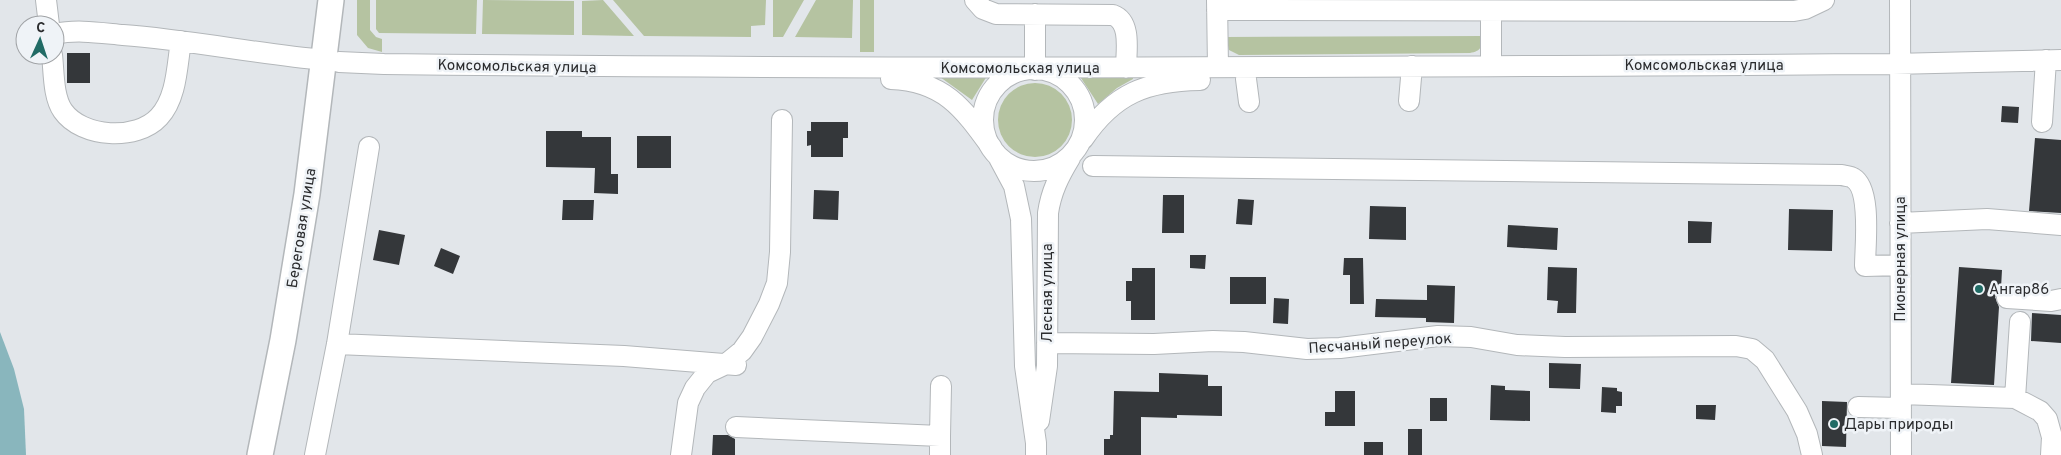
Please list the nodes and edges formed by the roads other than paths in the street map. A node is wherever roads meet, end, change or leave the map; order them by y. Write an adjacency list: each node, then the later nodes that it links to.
1 (46, 0): 11 (street)
2 (331, 0): 15 (main road, Береговая улица)
3 (346, 0): 15 (main road, Береговая улица)
4 (975, 0): 10 (street)
5 (1824, 0): 9 (street)
6 (1900, 0): 16 (street, Пионерная улица)
7 (1217, 5): 9 (street); 20 (street)
8 (1094, 8): 10 (street); 23 (street)
9 (1491, 11): 19 (street)
10 (1035, 14): 24 (street)
11 (48, 15)
12 (65, 33): 13 (street, Комсомольская улица)
13 (181, 41): 15 (street, Комсомольская улица); 17 (street)
14 (2053, 60): 16 (street, Комсомольская улица); 29 (street)
15 (332, 61): 22 (street, Комсомольская улица); 50 (main road, Береговая улица); 51 (main road, Береговая улица)
16 (1900, 64): 19 (street, Комсомольская улица); 34 (street, Пионерная улица)
17 (53, 65)
18 (1412, 66): 19 (street, Комсомольская улица); 21 (street, Комсомольская улица); 26 (street)
19 (1491, 66)
20 (1218, 67): 21 (street, Комсомольская улица); 23 (street, Комсомольская улица)
21 (1346, 67): 25 (street, Комсомольская улица)
22 (695, 68): 24 (street, Комсомольская улица); 32 (street, Комсомольская улица)
23 (1126, 68): 24 (street, Комсомольская улица)
24 (1034, 69): 31 (street); 32 (street)
25 (1246, 79): 27 (street); 31 (street, Комсомольская улица)
26 (1409, 100)
27 (1249, 102)
28 (782, 120): 42 (street)
29 (2042, 122)
30 (369, 147): 41 (street)
31 (1076, 149): 32 (street); 40 (street, Лесная улица)
32 (994, 151): 49 (street, Лесная улица)
33 (1093, 166): 36 (street)
34 (1900, 223): 35 (street); 36 (street, Пионерная улица)
35 (2061, 225)
36 (1900, 266): 45 (street, Пионерная улица)
37 (2007, 298): 38 (street)
38 (2061, 298)
39 (2020, 322): 44 (street)
40 (1047, 343): 49 (street, Лесная улица); 54 (street, Песчаный переулок)
41 (337, 344): 42 (street); 52 (street)
42 (731, 364): 53 (street)
43 (941, 386): 48 (street)
44 (2015, 398): 45 (street); 56 (street)
45 (1901, 401): 46 (street); 55 (street, Пионерная улица)
46 (1858, 407)
47 (736, 428): 48 (street)
48 (940, 446)
49 (1036, 449)
50 (260, 455)
51 (277, 455)
52 (315, 455)
53 (681, 455)
54 (1812, 455)
55 (1901, 455)
56 (2051, 455)

